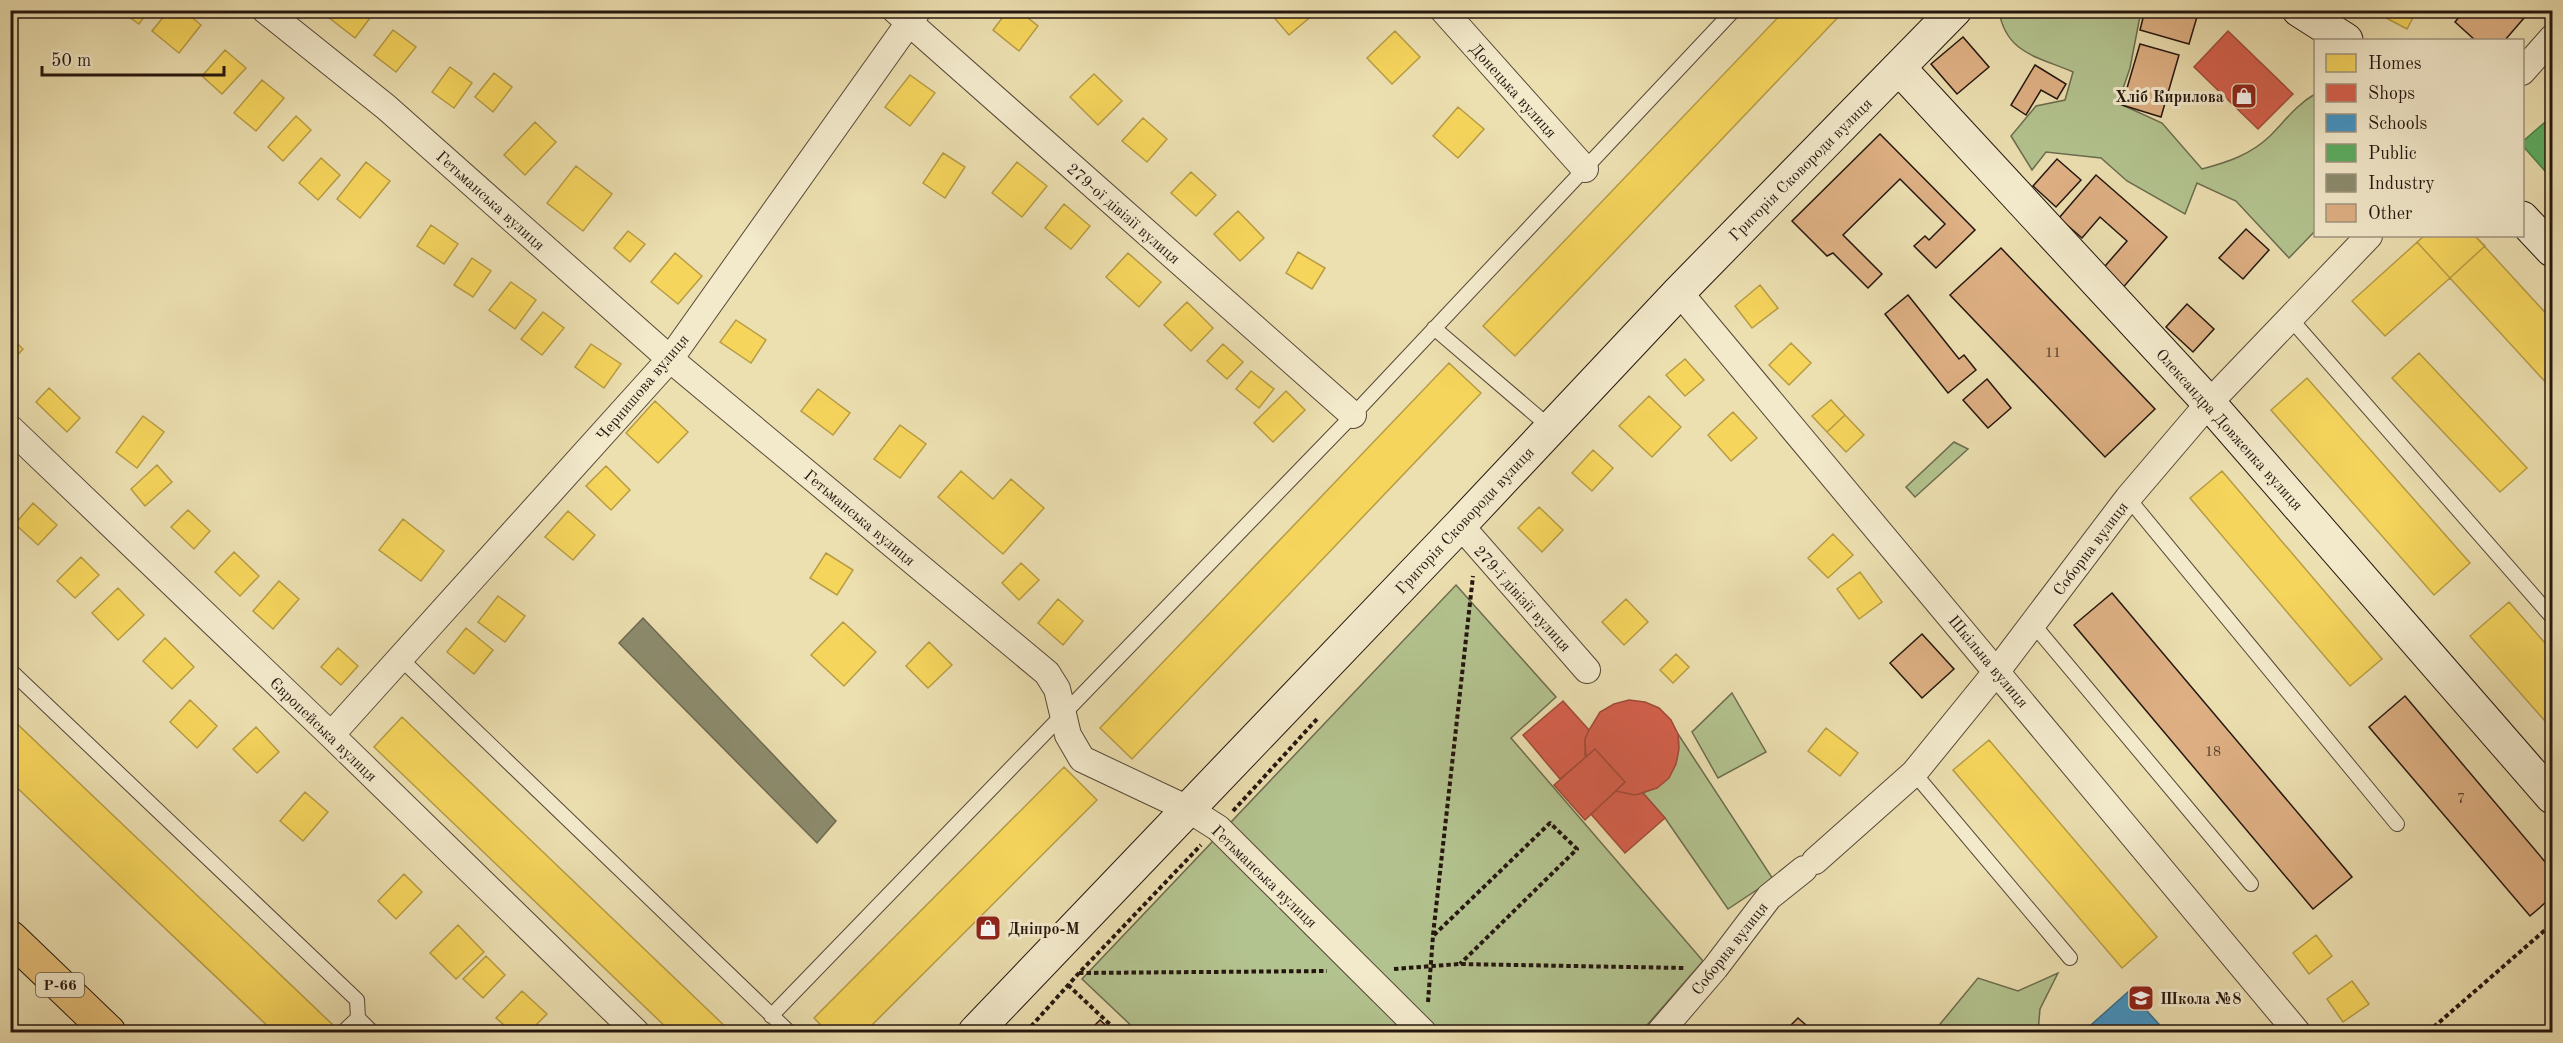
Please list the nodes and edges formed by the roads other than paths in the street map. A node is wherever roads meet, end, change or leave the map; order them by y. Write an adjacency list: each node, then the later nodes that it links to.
1 (265, 10): 18 (street, Гетьманська вулиця)
2 (1443, 10): 11 (street, Донецька вулиця)
3 (1734, 10): 11 (lane)
4 (1955, 10): 9 (street, Григорія Сковороди вулиця)
5 (2299, 10): 8 (street)
6 (908, 15): 18 (street, Чернишова вулиця); 20 (street, 279-ої дівізії вулиця)
7 (2553, 38): 10 (street)
8 (2344, 39)
9 (1900, 69): 15 (street, Григорія Сковороди вулиця); 19 (street, Олександра Довженка вулиця)
10 (2524, 71)
11 (1585, 169): 17 (lane)
12 (2524, 219): 14 (street)
13 (2368, 237): 16 (street, Соборна вулиця)
14 (2553, 250)
15 (1679, 292): 22 (street, Григорія Сковороди вулиця); 30 (street, Шкільна вулиця)
16 (2289, 317): 19 (street, Соборна вулиця); 25 (lane)
17 (1434, 328): 20 (lane); 22 (lane)
18 (670, 358): 27 (street, Чернишова вулиця); 31 (street, Гетьманська вулиця)
19 (2209, 403): 23 (street, Соборна вулиця); 34 (street, Олександра Довженка вулиця)
20 (1353, 415): 31 (lane)
21 (10, 428): 32 (street, Європейська вулиця)
22 (1551, 428): 24 (street, Григорія Сковороди вулиця)
23 (2128, 498): 26 (street, Соборна вулиця); 36 (lane)
24 (1468, 536): 29 (street, 279-ї дівізії вулиця); 35 (street, Григорія Сковороди вулиця)
25 (2553, 617)
26 (2033, 624): 30 (street, Соборна вулиця); 37 (lane)
27 (401, 658): 32 (street, Чернишова вулиця); 40 (lane)
28 (10, 670): 41 (lane)
29 (1587, 670)
30 (1997, 671): 33 (street, Соборна вулиця); 50 (street, Шкільна вулиця)
31 (1062, 714): 35 (street, Гетьманська вулиця); 40 (lane)
32 (332, 735): 46 (street, Європейська вулиця)
33 (1914, 773): 39 (lane); 49 (street, Соборна вулиця)
34 (2553, 797)
35 (1188, 809): 42 (street, Гетьманська вулиця); 48 (street, Григорія Сковороди вулиця)
36 (2397, 824)
37 (2251, 884)
38 (10, 938): 43 (main road, Р-66)
39 (2070, 958)
40 (771, 1016): 47 (lane)
41 (358, 1018): 44 (lane); 45 (lane)
42 (1425, 1022)
43 (109, 1032)
44 (343, 1032)
45 (372, 1032)
46 (636, 1032)
47 (789, 1032)
48 (975, 1032)
49 (1660, 1032)
50 (2297, 1032)

